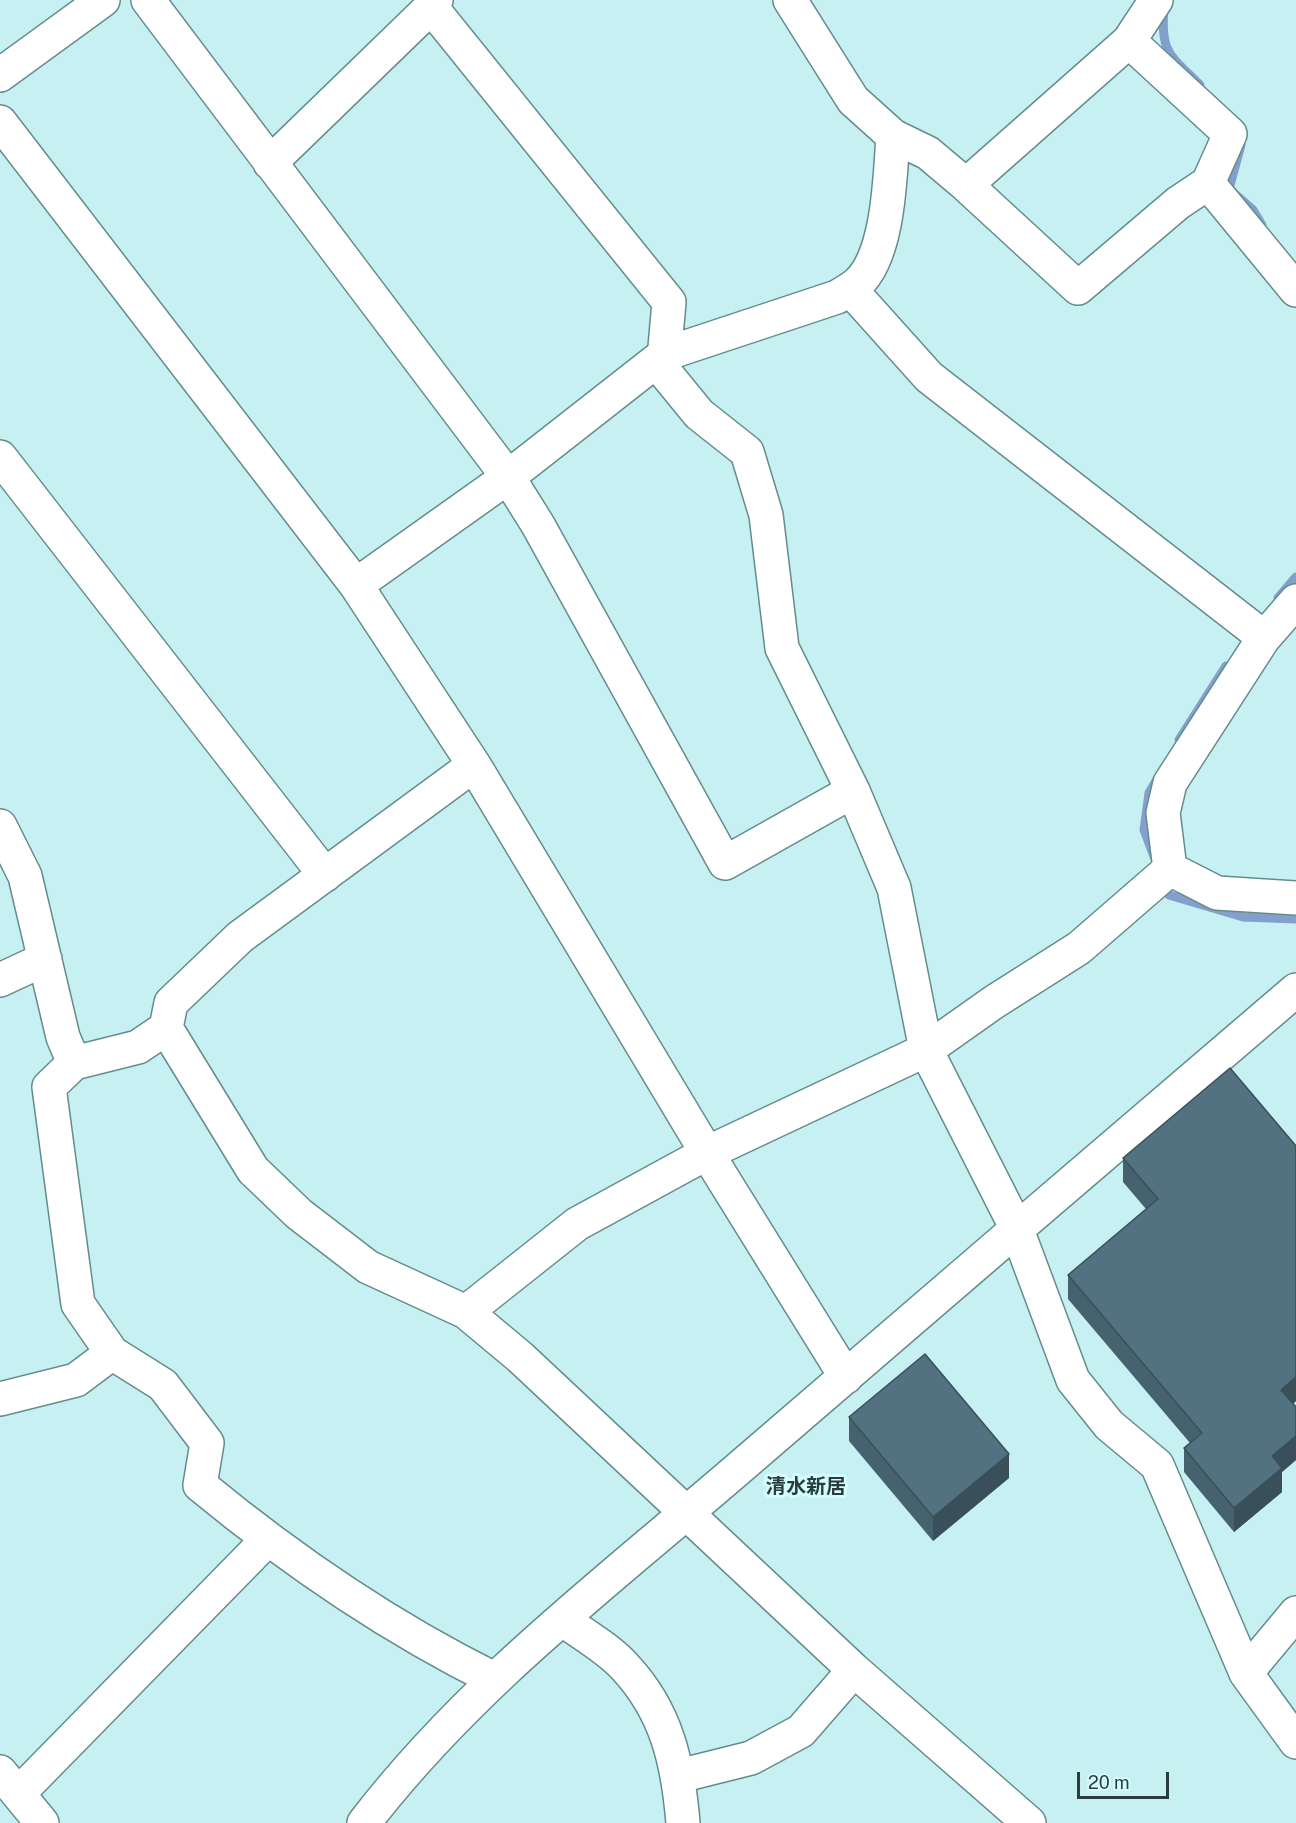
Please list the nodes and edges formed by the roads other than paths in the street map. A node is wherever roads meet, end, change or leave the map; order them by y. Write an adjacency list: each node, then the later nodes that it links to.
1 (103, 0): 7 (street)
2 (148, 0): 10 (street)
3 (790, 0): 9 (street)
4 (434, 3): 10 (street); 15 (street)
5 (1153, 3): 6 (street)
6 (1129, 41): 11 (street); 12 (street)
7 (0, 75)
8 (0, 122): 18 (street)
9 (893, 136): 12 (street); 13 (street)
10 (270, 163): 17 (street)
11 (1208, 183): 12 (street); 14 (street)
12 (966, 184)
13 (850, 289): 15 (street); 20 (street)
14 (1296, 290)
15 (665, 354): 17 (street); 22 (street)
16 (0, 457): 24 (street)
17 (508, 477): 18 (street); 22 (street)
18 (356, 585): 21 (street)
19 (1296, 601): 20 (street)
20 (1252, 629): 25 (street)
21 (474, 765): 24 (street); 33 (street)
22 (853, 791): 31 (street)
23 (0, 826): 27 (street)
24 (325, 874): 30 (street)
25 (1158, 878): 26 (street); 31 (street)
26 (1296, 898)
27 (45, 959): 28 (street); 32 (street)
28 (0, 980)
29 (1296, 990): 34 (street)
30 (166, 1028): 32 (street); 35 (street)
31 (926, 1050): 33 (street); 34 (street)
32 (74, 1064): 36 (street)
33 (707, 1153): 35 (street); 37 (street)
34 (1016, 1227): 37 (street); 44 (street)
35 (466, 1312): 39 (street)
36 (112, 1353): 38 (street); 40 (street)
37 (846, 1377): 39 (street)
38 (0, 1399)
39 (686, 1514): 42 (street); 43 (street)
40 (267, 1540): 45 (street); 48 (street)
41 (1296, 1613): 44 (street)
42 (562, 1619): 45 (street); 47 (street)
43 (854, 1670): 47 (street); 52 (street)
44 (1246, 1673): 46 (street)
45 (494, 1679): 50 (street)
46 (1296, 1742)
47 (679, 1776): 51 (street)
48 (9, 1783): 49 (street)
49 (42, 1823)
50 (364, 1823)
51 (683, 1823)
52 (1029, 1823)

